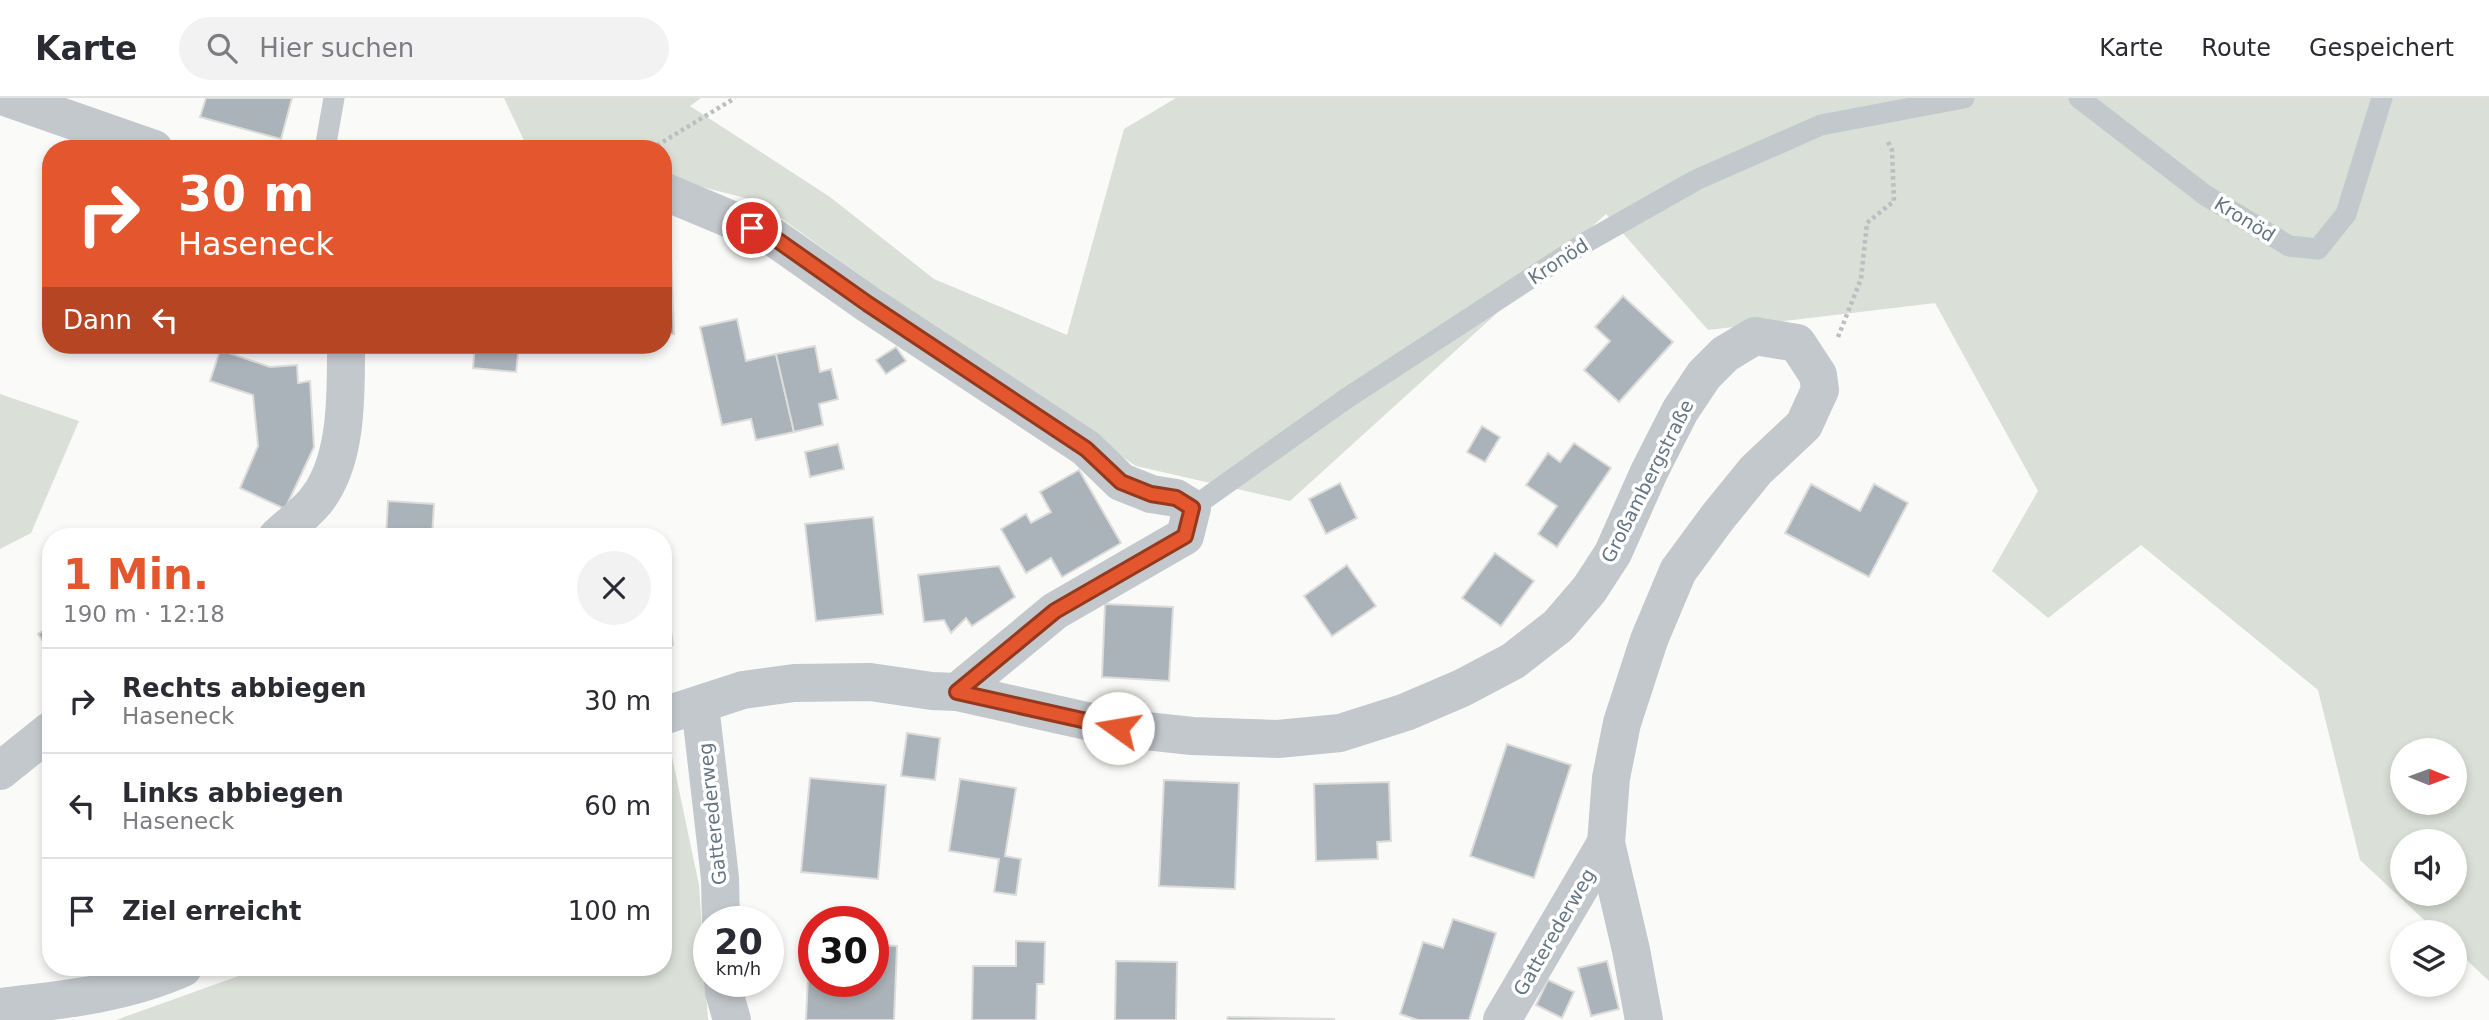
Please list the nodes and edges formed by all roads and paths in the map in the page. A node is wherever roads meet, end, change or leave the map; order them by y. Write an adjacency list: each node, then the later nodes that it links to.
1 (8, 98): 8 (street)
2 (334, 98): 9 (lane)
3 (735, 98): 10 (path)
4 (1964, 98): 7 (lane, Kronöd)
5 (2079, 98): 6 (lane, Kronöd)
6 (2382, 98)
7 (1877, 114): 13 (path); 14 (lane, Kronöd)
8 (128, 140)
9 (327, 140)
10 (666, 140)
11 (672, 195): 14 (street)
12 (346, 354): 15 (street)
13 (1818, 375): 16 (street, Großambergstraße); 21 (street)
14 (1192, 508): 16 (street)
15 (287, 528)
16 (957, 692): 17 (street, Großambergstraße)
17 (701, 705): 18 (street, Großambergstraße); 22 (street, Gatterederweg)
18 (672, 713)
19 (42, 737): 20 (street)
20 (0, 771)
21 (1606, 843): 27 (street, Gatterederweg); 28 (street)
22 (721, 906)
23 (158, 976): 25 (street)
24 (725, 997): 26 (street)
25 (0, 1007)
26 (732, 1020)
27 (1502, 1020)
28 (1644, 1020)

